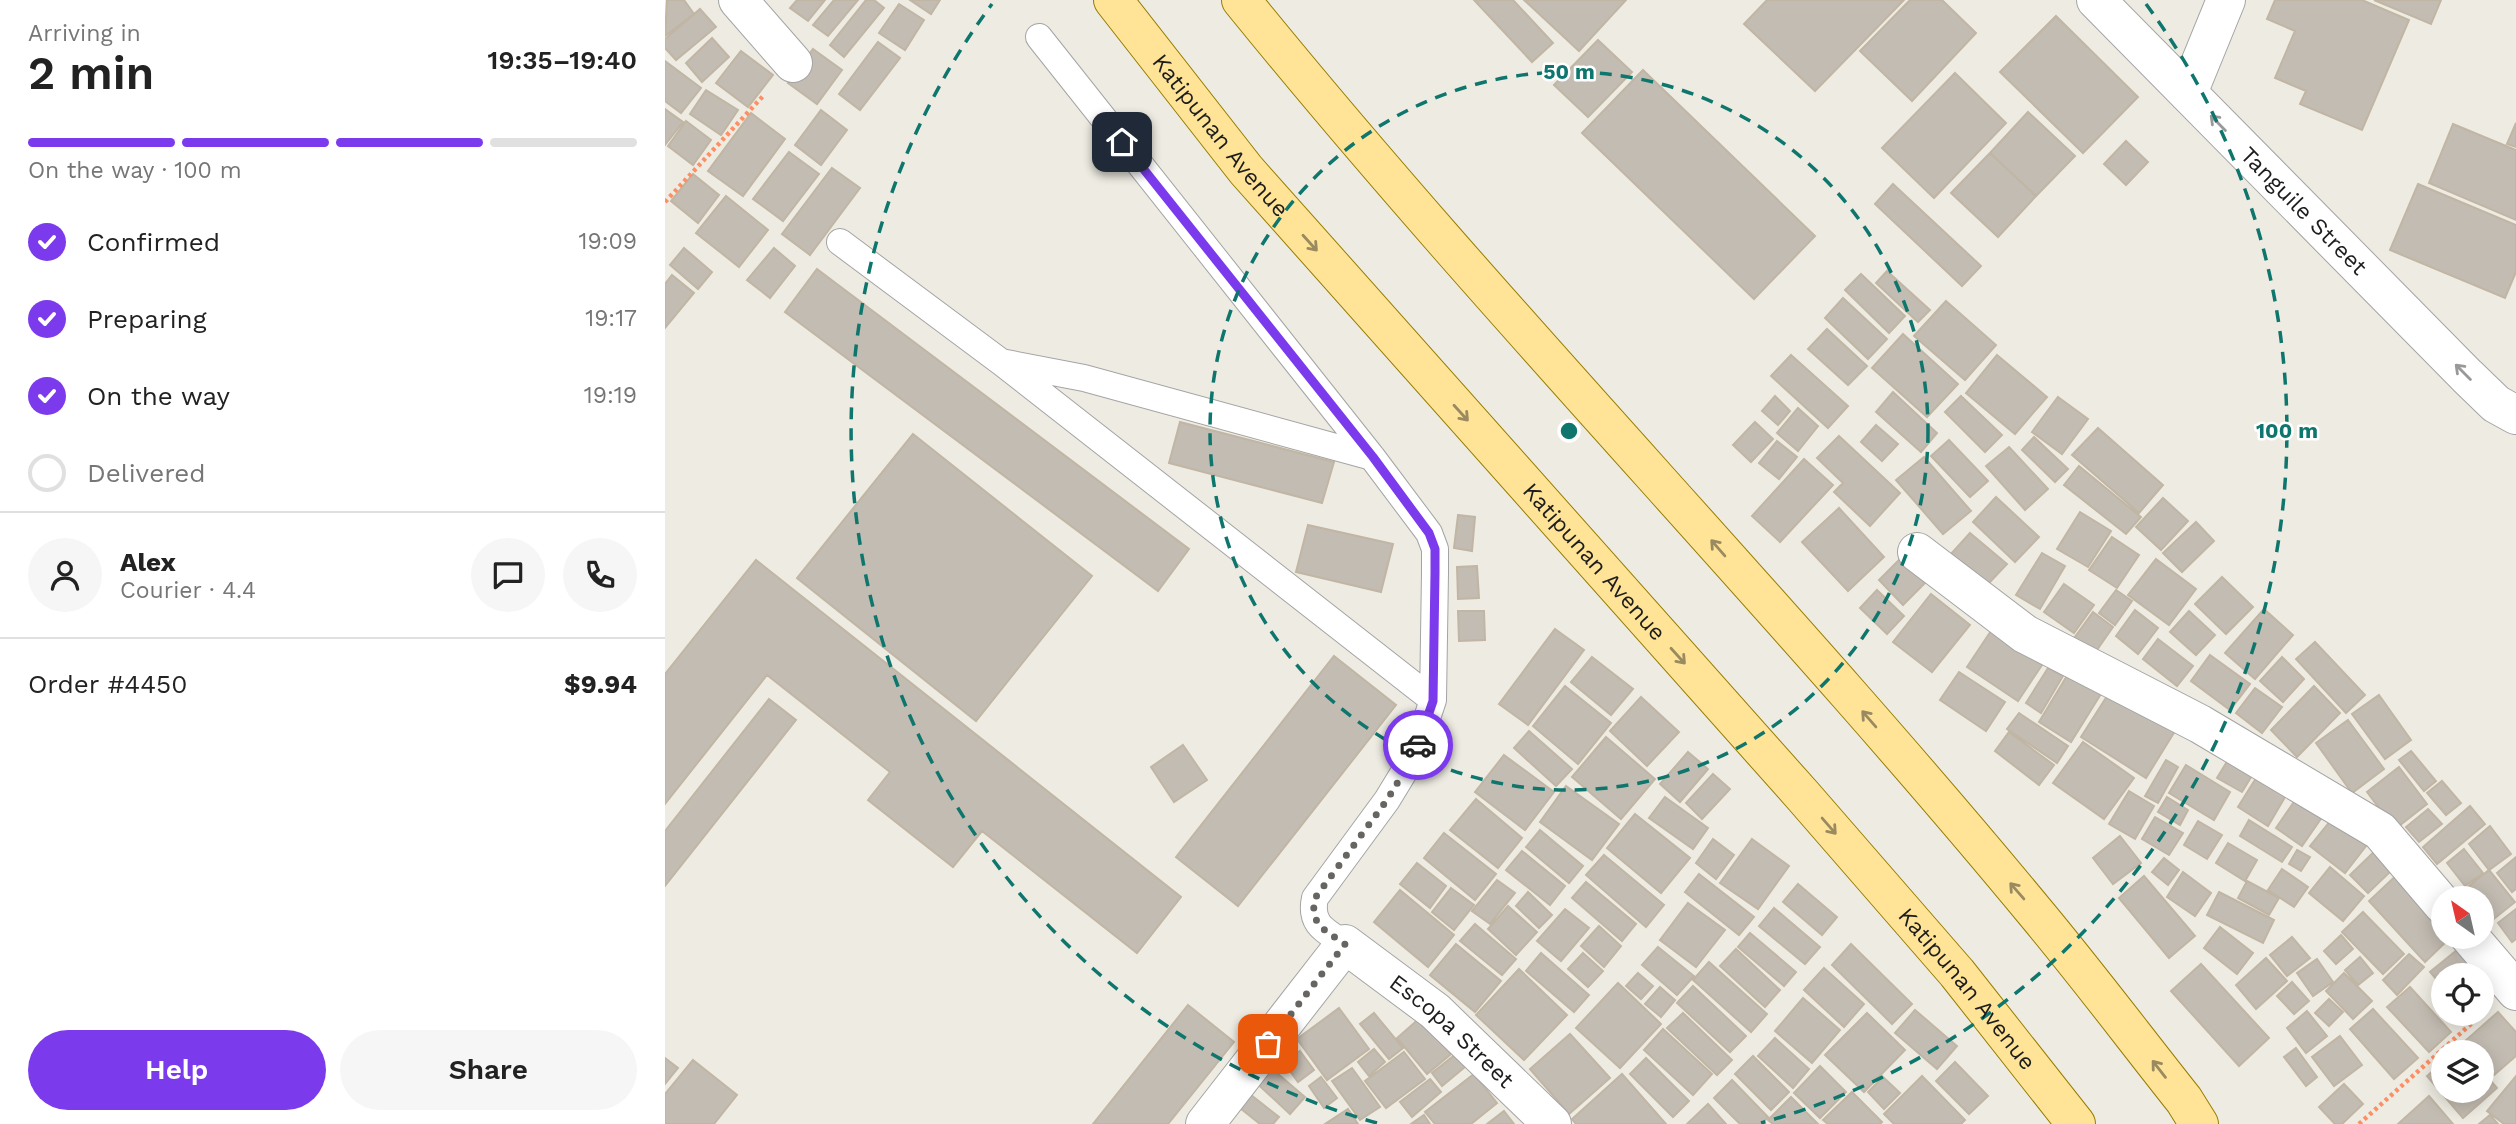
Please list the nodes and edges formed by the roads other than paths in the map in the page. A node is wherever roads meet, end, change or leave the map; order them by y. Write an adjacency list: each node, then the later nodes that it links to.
1 (738, 0): 7 (street)
2 (1112, 0): 21 (main road, Katipunan Avenue, one-way to 21)
3 (1241, 0): 22 (main road, one-way to 3)
4 (2097, 0): 8 (street, Tanguile Street)
5 (2226, 0): 8 (street)
6 (1039, 37): 12 (lane)
7 (793, 63)
8 (2189, 93): 11 (street, Tanguile Street, one-way to 8)
9 (841, 242): 10 (lane)
10 (1001, 362): 12 (lane); 14 (lane)
11 (2516, 415)
12 (1373, 457): 14 (lane)
13 (1917, 552): 15 (street)
14 (1433, 701): 16 (lane)
15 (2431, 891)
16 (1345, 944): 19 (street); 20 (street, Escopa Street)
17 (2480, 949): 18 (street)
18 (2514, 989)
19 (1205, 1124)
20 (1552, 1124)
21 (2076, 1124)
22 (2199, 1124)

